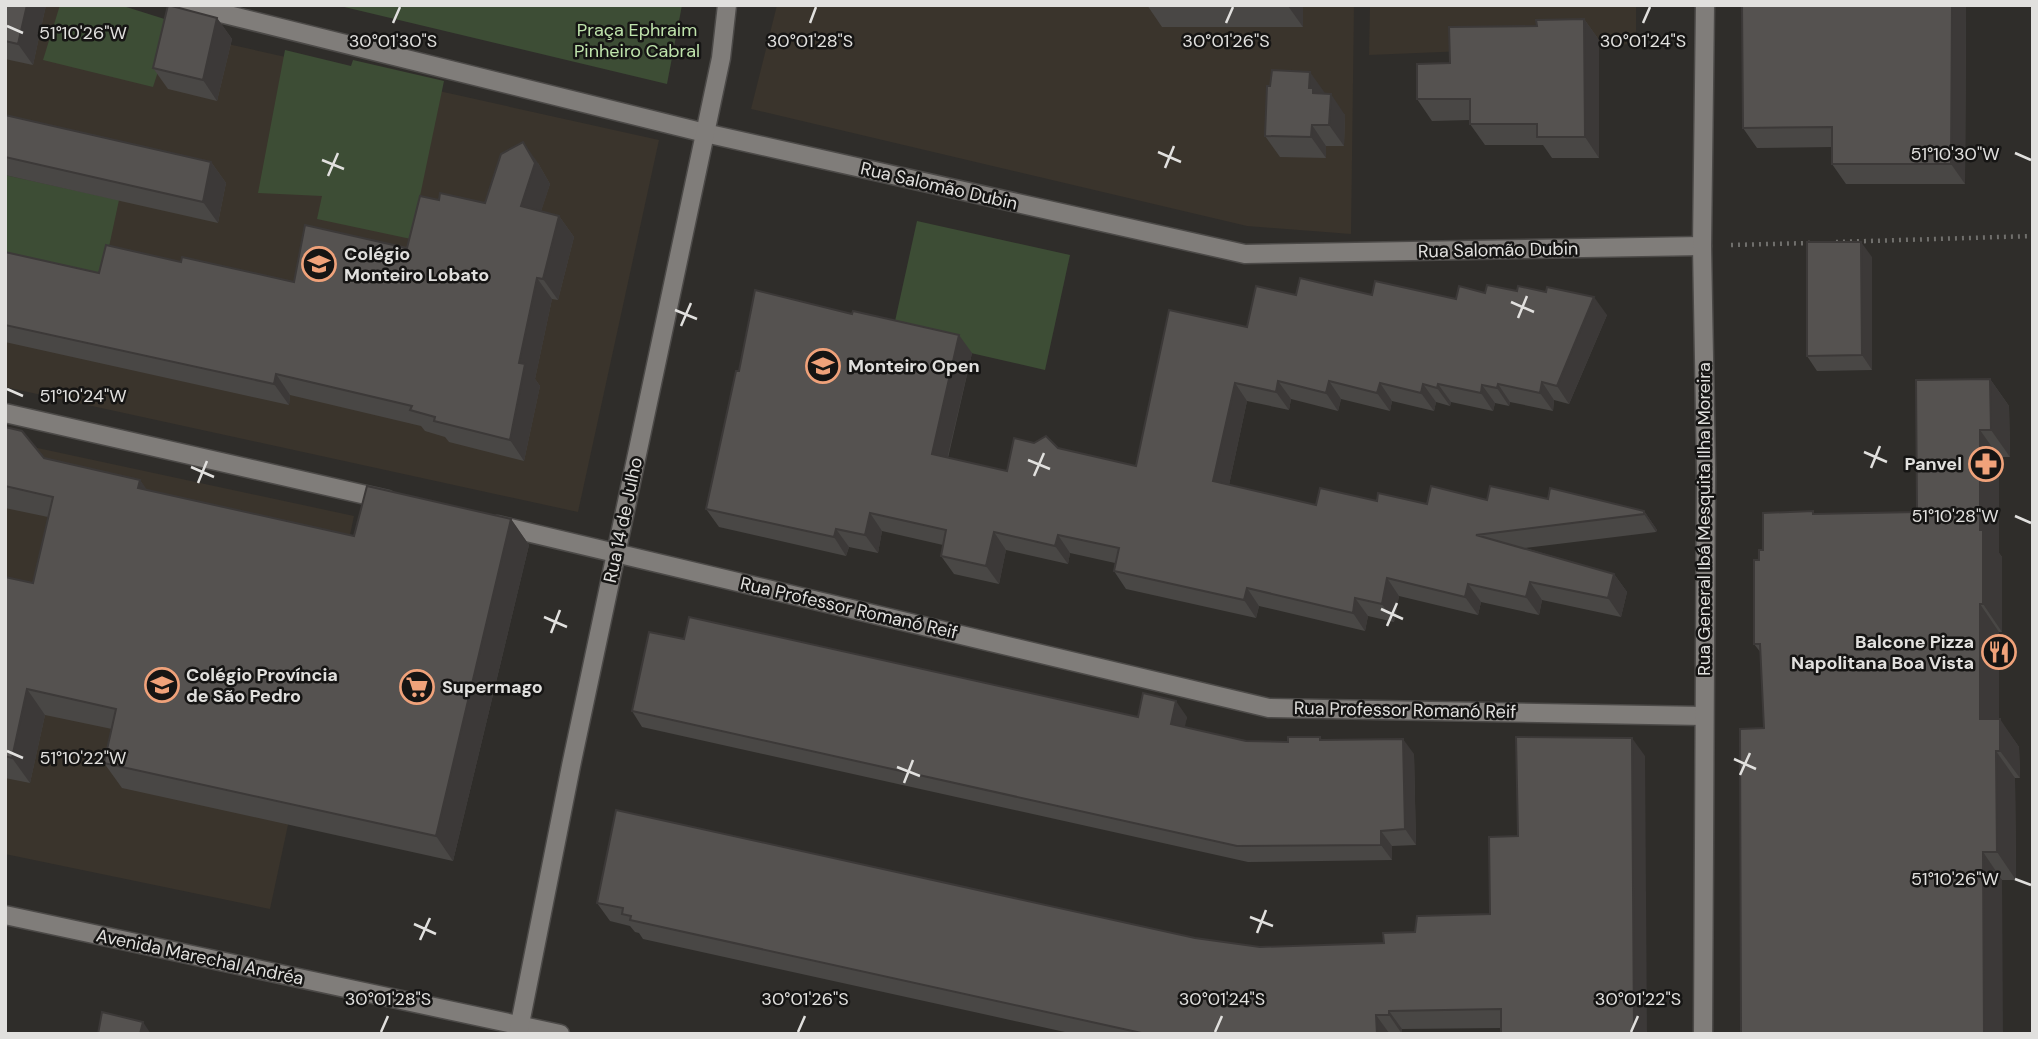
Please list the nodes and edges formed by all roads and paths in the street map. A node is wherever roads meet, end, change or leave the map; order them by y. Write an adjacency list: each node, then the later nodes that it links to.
1 (188, 5): 4 (street, Rua Salomão Dubin)
2 (727, 5): 4 (street, Rua 14 de Julho)
3 (1705, 5): 8 (street, Rua General Ibá Mesquita Ilha Moreira)
4 (705, 133): 8 (street, Rua Salomão Dubin); 12 (street, Rua 14 de Julho)
5 (2033, 236): 6 (path)
6 (1826, 242)
7 (1812, 243): 8 (path)
8 (1702, 246): 13 (street, Rua General Ibá Mesquita Ilha Moreira)
9 (5, 413): 10 (street)
10 (399, 503)
11 (480, 521): 12 (street, Rua Professor Romanó Reif)
12 (616, 552): 13 (street, Rua Professor Romanó Reif); 15 (street, Rua 14 de Julho)
13 (1704, 716): 17 (street, Rua General Ibá Mesquita Ilha Moreira)
14 (5, 915): 15 (street, Avenida Marechal Andréa)
15 (519, 1030): 16 (street, Avenida Marechal Andréa)
16 (560, 1034)
17 (1703, 1034)

